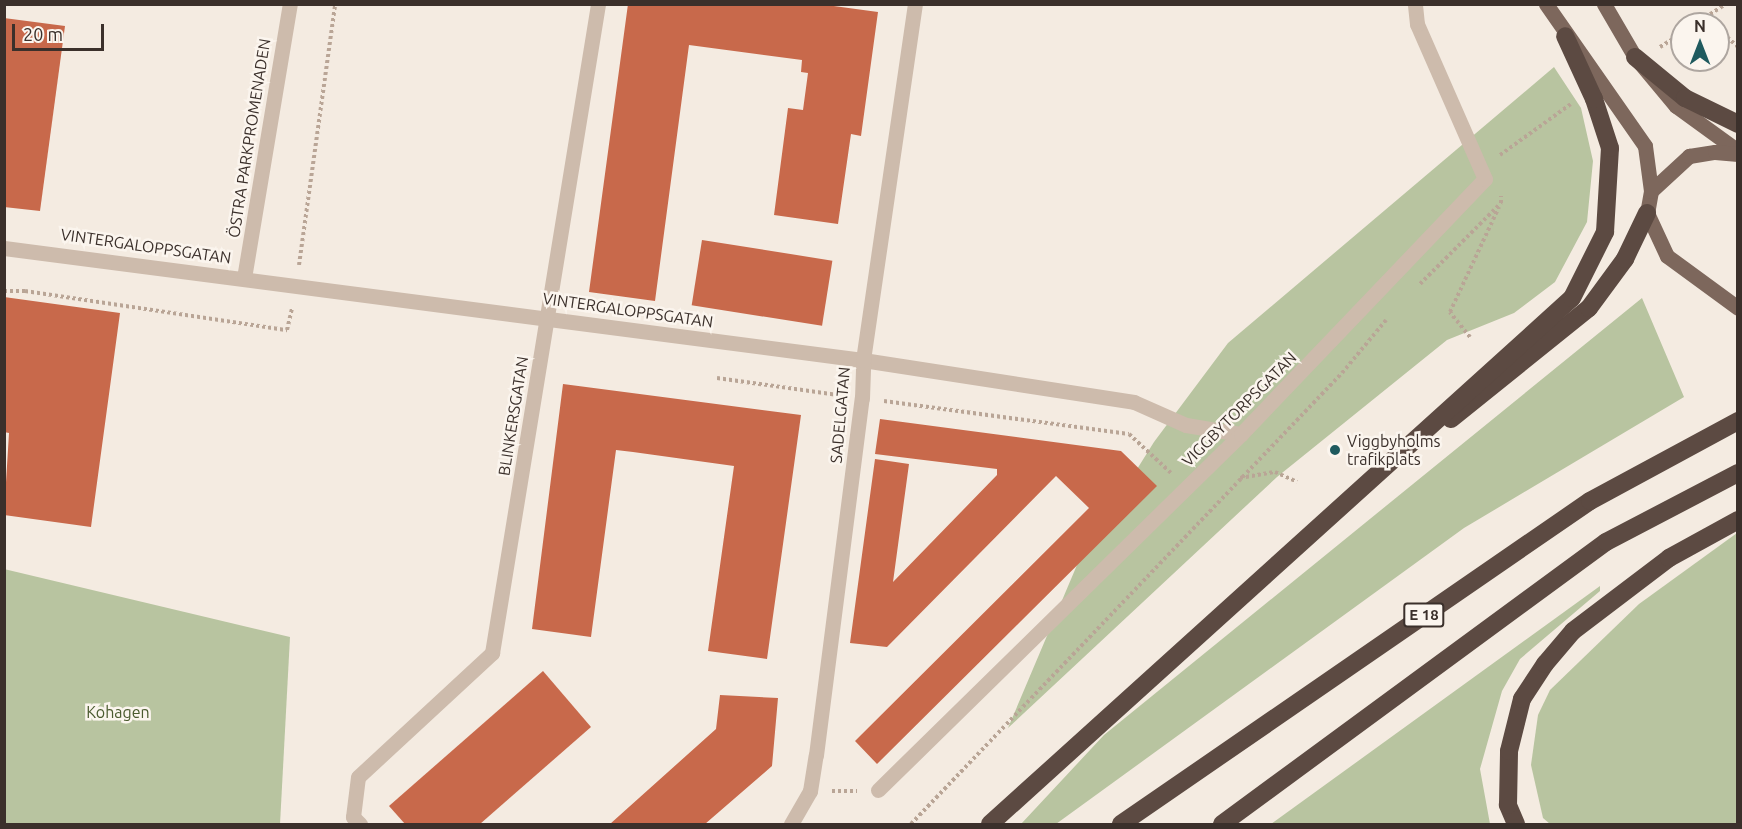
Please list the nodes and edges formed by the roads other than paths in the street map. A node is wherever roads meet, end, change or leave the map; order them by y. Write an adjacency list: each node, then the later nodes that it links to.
1 (290, 4): 14 (street, ÖSTRA PARKPROMENADEN)
2 (598, 4): 16 (street, BLINKERSGATAN)
3 (915, 4): 17 (street, SADELGATAN)
4 (1415, 4): 19 (street, VIGGBYTORPSGATAN)
5 (1546, 4): 7 (main road)
6 (1604, 4): 8 (main road)
7 (1565, 36): 11 (main road); 21 (highway)
8 (1635, 57): 9 (highway); 10 (main road)
9 (1737, 124)
10 (1737, 152): 11 (main road)
11 (1652, 191): 12 (main road)
12 (1647, 213): 15 (main road); 21 (highway)
13 (4, 248): 14 (street, VINTERGALOPPSGATAN)
14 (244, 278): 16 (street, VINTERGALOPPSGATAN)
15 (1737, 308)
16 (548, 318): 17 (street, VINTERGALOPPSGATAN); 24 (street, BLINKERSGATAN)
17 (863, 360): 19 (street, VINTERGALOPPSGATAN); 25 (street, SADELGATAN)
18 (1737, 421): 27 (highway, E 18)
19 (1241, 434): 23 (street, VIGGBYTORPSGATAN)
20 (1737, 473): 28 (highway)
21 (1365, 484): 26 (highway)
22 (1737, 520): 29 (highway)
23 (878, 790)
24 (360, 825)
25 (791, 825)
26 (990, 825)
27 (1121, 825)
28 (1222, 825)
29 (1516, 825)

